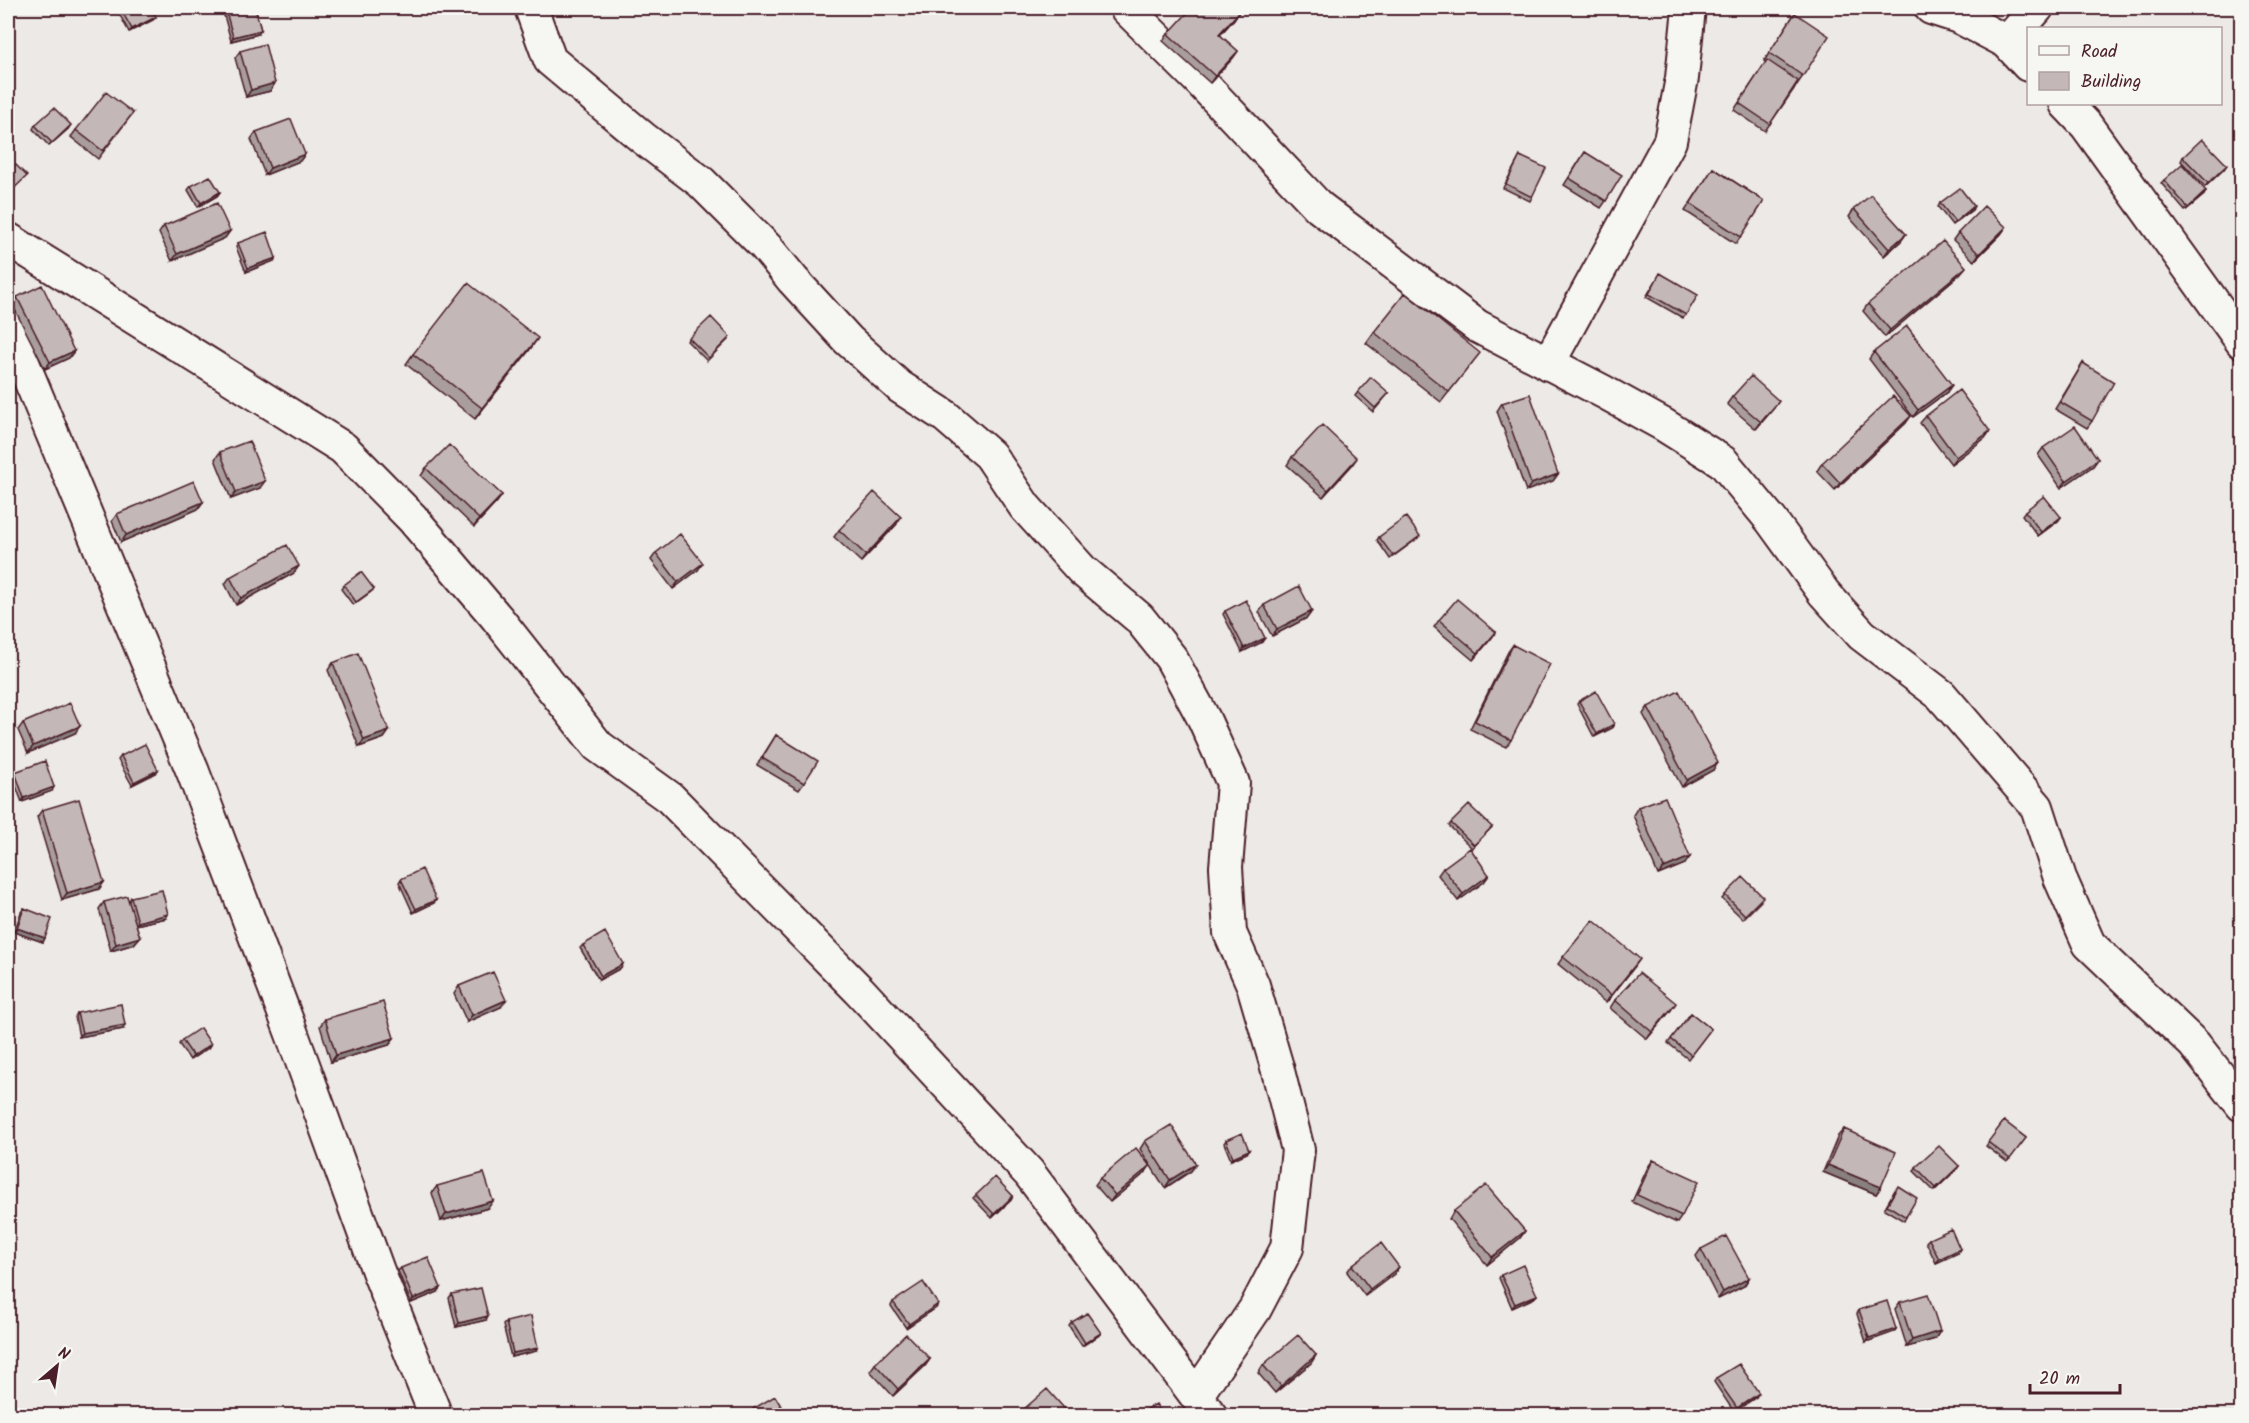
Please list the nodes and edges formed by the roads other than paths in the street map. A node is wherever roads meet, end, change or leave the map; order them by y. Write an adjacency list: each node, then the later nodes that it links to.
1 (531, 8): 14 (street)
2 (1126, 8): 12 (street)
3 (1689, 8): 12 (street)
4 (1931, 8): 6 (street)
5 (2037, 8): 6 (street)
6 (2007, 42): 7 (street)
7 (2027, 64)
8 (2067, 105): 11 (street)
9 (8, 239): 14 (street)
10 (8, 327): 15 (street)
11 (2241, 342)
12 (1548, 364): 13 (street)
13 (2241, 1105)
14 (1203, 1406)
15 (436, 1416)

